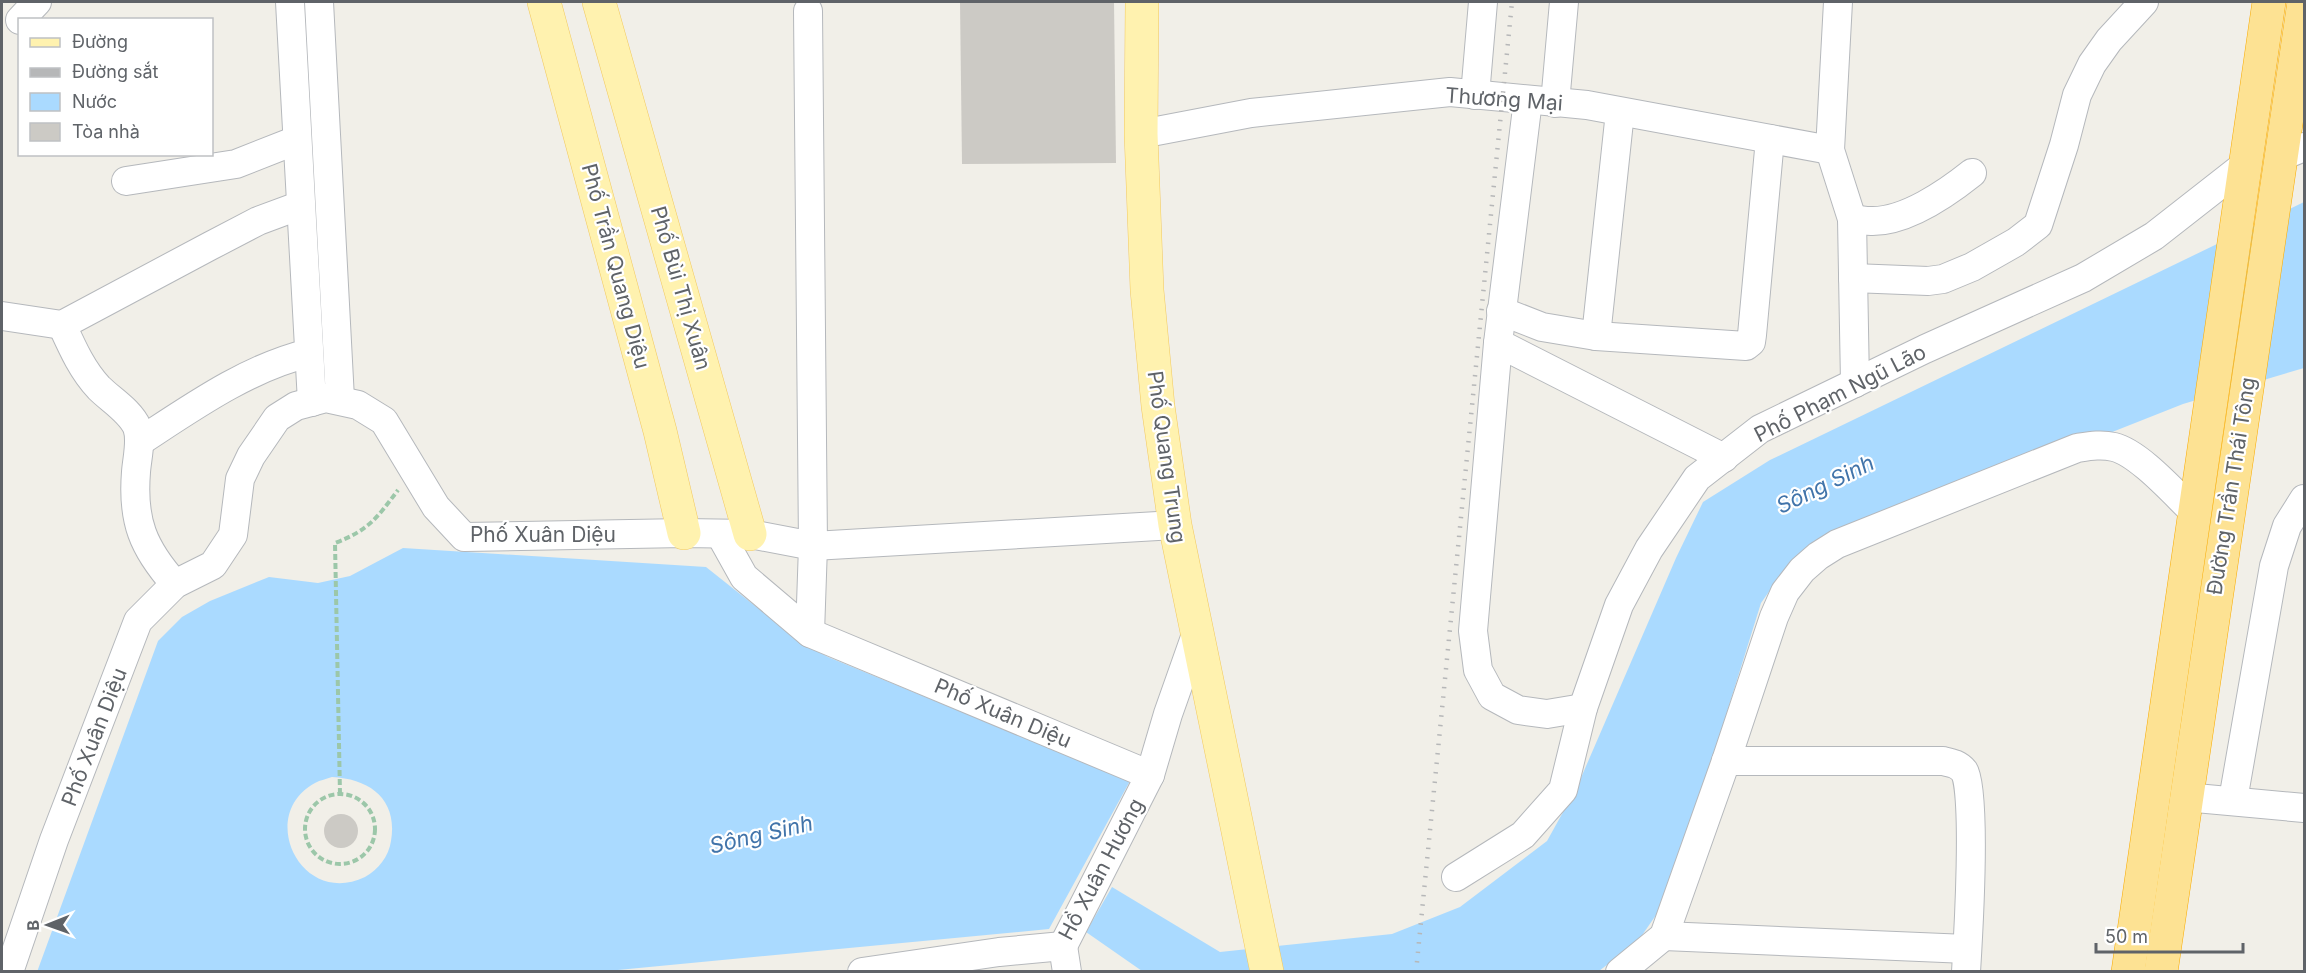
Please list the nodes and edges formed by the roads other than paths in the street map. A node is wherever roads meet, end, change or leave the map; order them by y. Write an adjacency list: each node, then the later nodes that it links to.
1 (37, 2): 14 (street)
2 (290, 2): 23 (street)
3 (320, 2): 26 (street)
4 (544, 2): 48 (main road, Phố Trần Quang Diệu)
5 (599, 2): 49 (main road, Phố Bùi Thị Xuân)
6 (1142, 2): 21 (main road, Phố Quang Trung)
7 (1483, 2): 18 (street)
8 (1564, 2): 19 (street)
9 (1838, 2): 24 (street)
10 (2144, 2): 33 (street)
11 (2269, 2): 29 (highway, Đường Trần Thái Tông)
12 (2304, 2): 17 (highway, Đường Trần Thái Tông)
13 (807, 11): 50 (street)
14 (22, 18)
15 (18, 21): 16 (street)
16 (2, 32)
17 (2299, 80): 25 (highway, Đường Trần Thái Tông)
18 (1475, 95): 19 (street, Thương Mại); 21 (street, Thương Mại)
19 (1542, 101): 20 (street, Thương Mại); 34 (street)
20 (1620, 112): 22 (street, Thương Mại); 37 (street)
21 (1141, 134): 47 (main road, Phố Quang Trung)
22 (1770, 139): 24 (street, Thương Mại); 37 (street)
23 (297, 140): 27 (street); 30 (street)
24 (1830, 150): 32 (street)
25 (2289, 157): 58 (highway, Đường Trần Thái Tông)
26 (328, 168): 27 (street); 41 (street)
27 (299, 172): 31 (street)
28 (1972, 173): 32 (street)
29 (2244, 173): 40 (street, Phố Phạm Ngũ Lão); 46 (highway, Đường Trần Thái Tông)
30 (126, 181)
31 (301, 205): 36 (street); 39 (street)
32 (1852, 219): 33 (street)
33 (1853, 278): 40 (street)
34 (1501, 311): 37 (street); 38 (street)
35 (2, 316): 36 (street)
36 (62, 325): 43 (street)
37 (1596, 336)
38 (1498, 343): 44 (street); 55 (street)
39 (309, 353): 42 (street); 43 (street)
40 (1855, 383): 44 (street, Phố Phạm Ngũ Lão)
41 (340, 399): 42 (street, Phố Xuân Diệu); 48 (street, Phố Xuân Diệu)
42 (312, 402): 52 (street, Phố Xuân Diệu)
43 (139, 442): 52 (street)
44 (1724, 458): 55 (street, Phố Phạm Ngũ Lão)
45 (2304, 499): 59 (street)
46 (2194, 512): 56 (street); 69 (highway, Đường Trần Thái Tông)
47 (1174, 525): 50 (street, Phố Xuân Diệu); 53 (main road, Phố Quang Trung)
48 (684, 532): 49 (street, Phố Xuân Diệu)
49 (735, 534): 50 (street, Phố Xuân Diệu); 51 (street, Phố Bùi Thị Xuân)
50 (813, 546): 54 (street)
51 (744, 577): 54 (street, Phố Xuân Diệu)
52 (175, 584): 65 (street, Phố Xuân Diệu)
53 (1198, 629): 57 (street, Hồ Xuân Hương); 67 (main road, Phố Quang Trung)
54 (810, 633): 57 (street, Phố Xuân Diệu)
55 (1583, 708): 61 (street, Phố Phạm Ngũ Lão)
56 (1726, 761): 62 (street); 64 (street)
57 (1150, 775): 63 (street, Hồ Xuân Hương)
58 (2186, 797): 59 (street); 70 (highway, Đường Trần Thái Tông)
59 (2233, 800): 60 (street)
60 (2304, 808)
61 (1456, 877)
62 (1664, 936): 64 (street); 68 (street)
63 (1065, 959): 66 (street, Hồ Xuân Hương)
64 (1967, 960)
65 (9, 972)
66 (862, 972)
67 (1267, 972)
68 (1620, 972)
69 (2128, 972)
70 (2161, 972)

